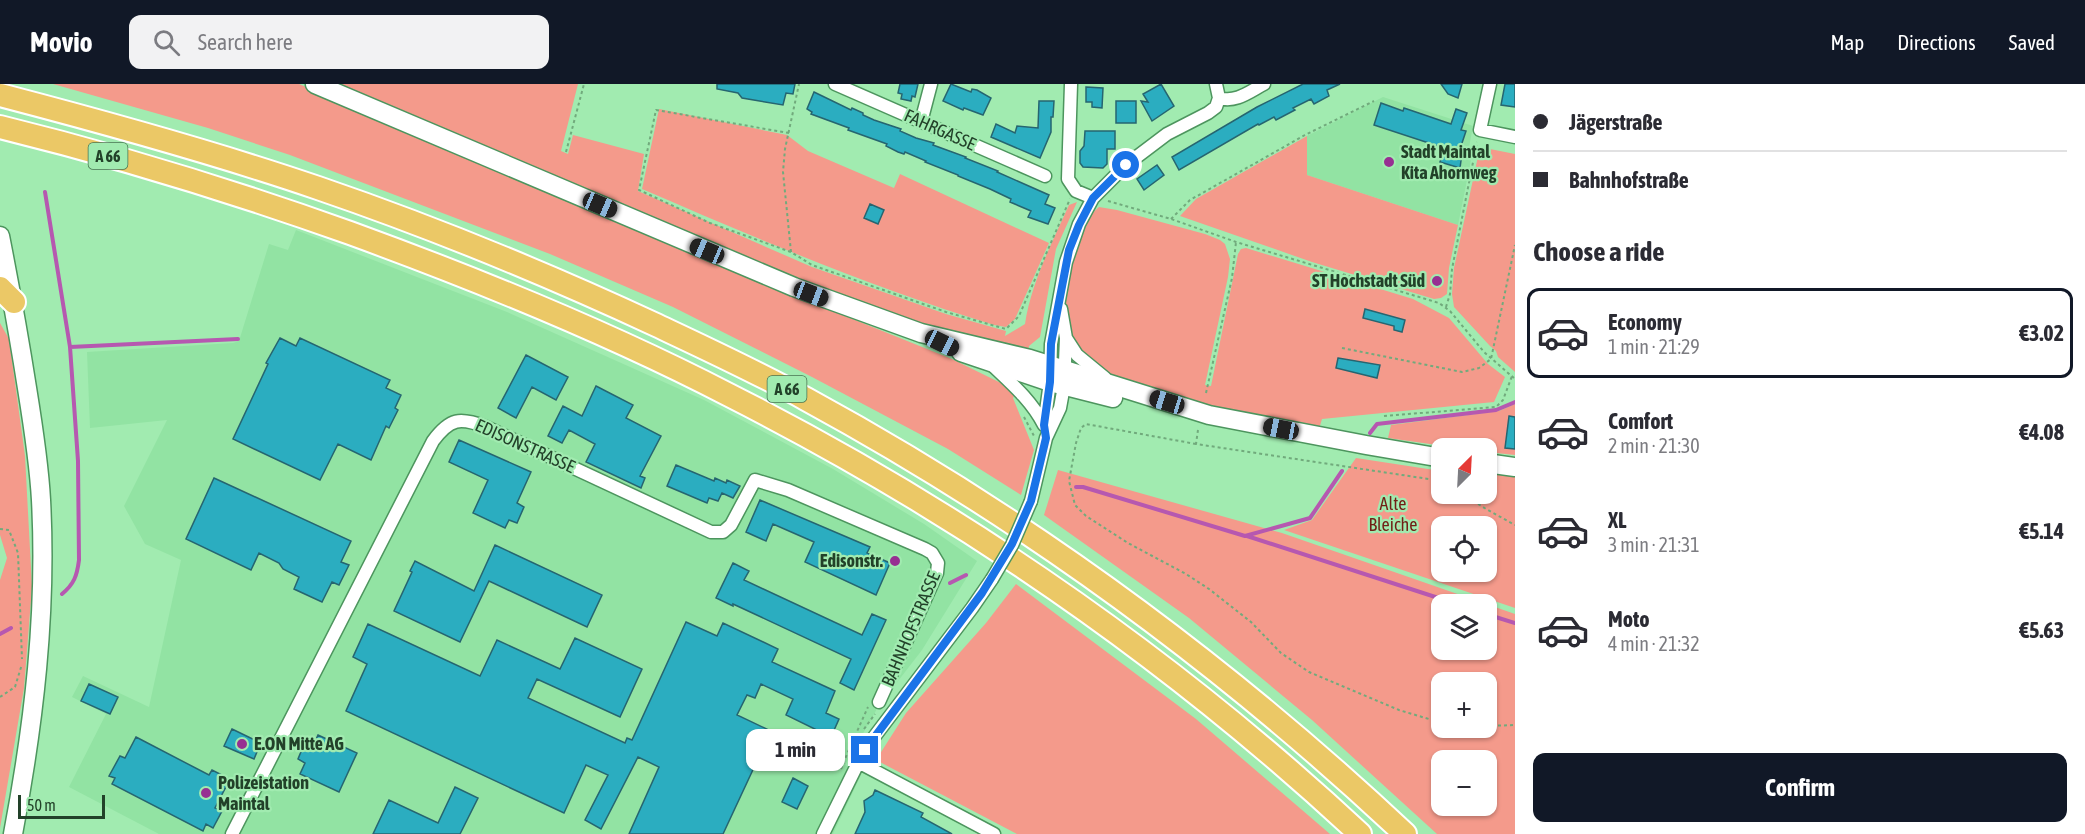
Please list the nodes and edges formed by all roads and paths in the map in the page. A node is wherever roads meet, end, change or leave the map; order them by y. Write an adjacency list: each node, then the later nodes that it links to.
1 (315, 84): 30 (main road)
2 (584, 84): 18 (path)
3 (799, 84): 16 (path)
4 (835, 84): 13 (street, FAHRGASSE)
5 (931, 84): 13 (street)
6 (1071, 84): 20 (street)
7 (1216, 84): 11 (street)
8 (1264, 84): 11 (street)
9 (1490, 84): 15 (street)
10 (0, 95): 66 (highway, A 66)
11 (1219, 98): 21 (street, BAHNHOFSTRASSE)
12 (1374, 101): 22 (path)
13 (921, 122): 19 (street, FAHRGASSE)
14 (0, 127): 65 (highway, A 66)
15 (1480, 130): 17 (street); 29 (path)
16 (789, 133): 26 (path); 26 (path)
17 (1515, 137)
18 (566, 152)
19 (1046, 176)
20 (1074, 189): 21 (street); 26 (path)
21 (1093, 198): 22 (path); 28 (street, BAHNHOFSTRASSE)
22 (1171, 219): 24 (path)
23 (0, 236): 27 (main road)
24 (1236, 242): 29 (path); 38 (path)
25 (1515, 245): 33 (path)
26 (791, 252)
27 (4, 298): 61 (main road)
28 (1060, 302): 31 (street, BAHNHOFSTRASSE); 35 (street, BAHNHOFSTRASSE)
29 (1446, 307): 33 (path)
30 (921, 333): 34 (main road); 35 (main road)
31 (1066, 338): 35 (street, BAHNHOFSTRASSE); 37 (street, BAHNHOFSTRASSE)
32 (1342, 348): 33 (path)
33 (1491, 359): 36 (path)
34 (990, 363): 35 (main road); 42 (street, BAHNHOFSTRASSE)
35 (1057, 376): 37 (main road); 40 (main road); 42 (street, BAHNHOFSTRASSE); 44 (street, BAHNHOFSTRASSE)
36 (1513, 377): 41 (path)
37 (1118, 388): 40 (main road)
38 (1206, 393)
39 (1020, 409): 44 (path)
40 (1209, 415): 46 (main road)
41 (1384, 416)
42 (1044, 425): 44 (street, BAHNHOFSTRASSE)
43 (1198, 430): 45 (path)
44 (1041, 439): 60 (street, BAHNHOFSTRASSE, bridge)
45 (1196, 444): 49 (path); 56 (path)
46 (1431, 456)
47 (1497, 465): 48 (main road)
48 (1515, 467)
49 (1431, 479)
50 (1477, 504): 51 (path)
51 (1515, 525)
52 (0, 529): 54 (path)
53 (934, 557): 55 (street, BAHNHOFSTRASSE); 62 (street, EDISONSTRASSE)
54 (0, 698)
55 (879, 702): 59 (path)
56 (1431, 720)
57 (1515, 725): 58 (path)
58 (1497, 726)
59 (850, 747)
60 (858, 762): 63 (street, BAHNHOFSTRASSE); 64 (street)
61 (13, 834)
62 (232, 834)
63 (823, 834)
64 (994, 834)
65 (1359, 834)
66 (1405, 834)

